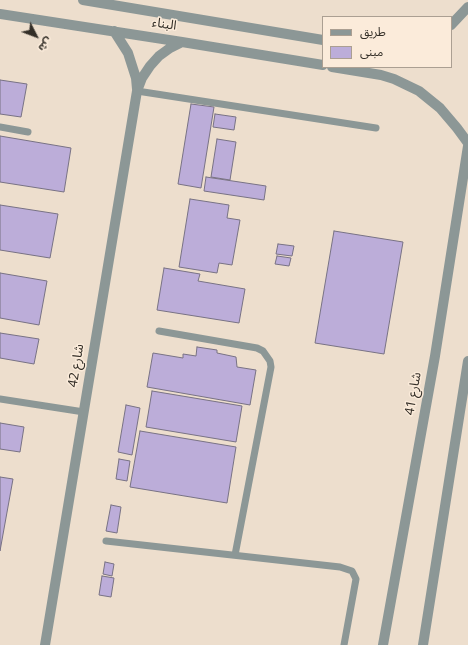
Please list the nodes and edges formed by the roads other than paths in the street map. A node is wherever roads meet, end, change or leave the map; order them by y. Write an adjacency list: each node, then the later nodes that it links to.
1 (83, 0): 6 (street, البناء)
2 (468, 7): 4 (street)
3 (0, 14): 5 (street, البناء)
4 (452, 24)
5 (114, 31): 7 (street, البناء); 10 (street, شارع 42)
6 (322, 40)
7 (182, 42): 8 (street, البناء); 10 (street, شارع 42)
8 (322, 65)
9 (338, 68): 14 (street)
10 (137, 91): 12 (lane); 19 (street, شارع 42)
11 (0, 127): 13 (lane)
12 (376, 128)
13 (28, 132)
14 (468, 143)
15 (468, 146): 24 (street, شارع 41)
16 (159, 330): 21 (lane)
17 (468, 361): 25 (street)
18 (0, 399): 19 (lane)
19 (84, 412): 22 (street, شارع 42)
20 (106, 541): 21 (lane)
21 (235, 556): 23 (lane)
22 (45, 645)
23 (344, 645)
24 (383, 645)
25 (423, 645)

